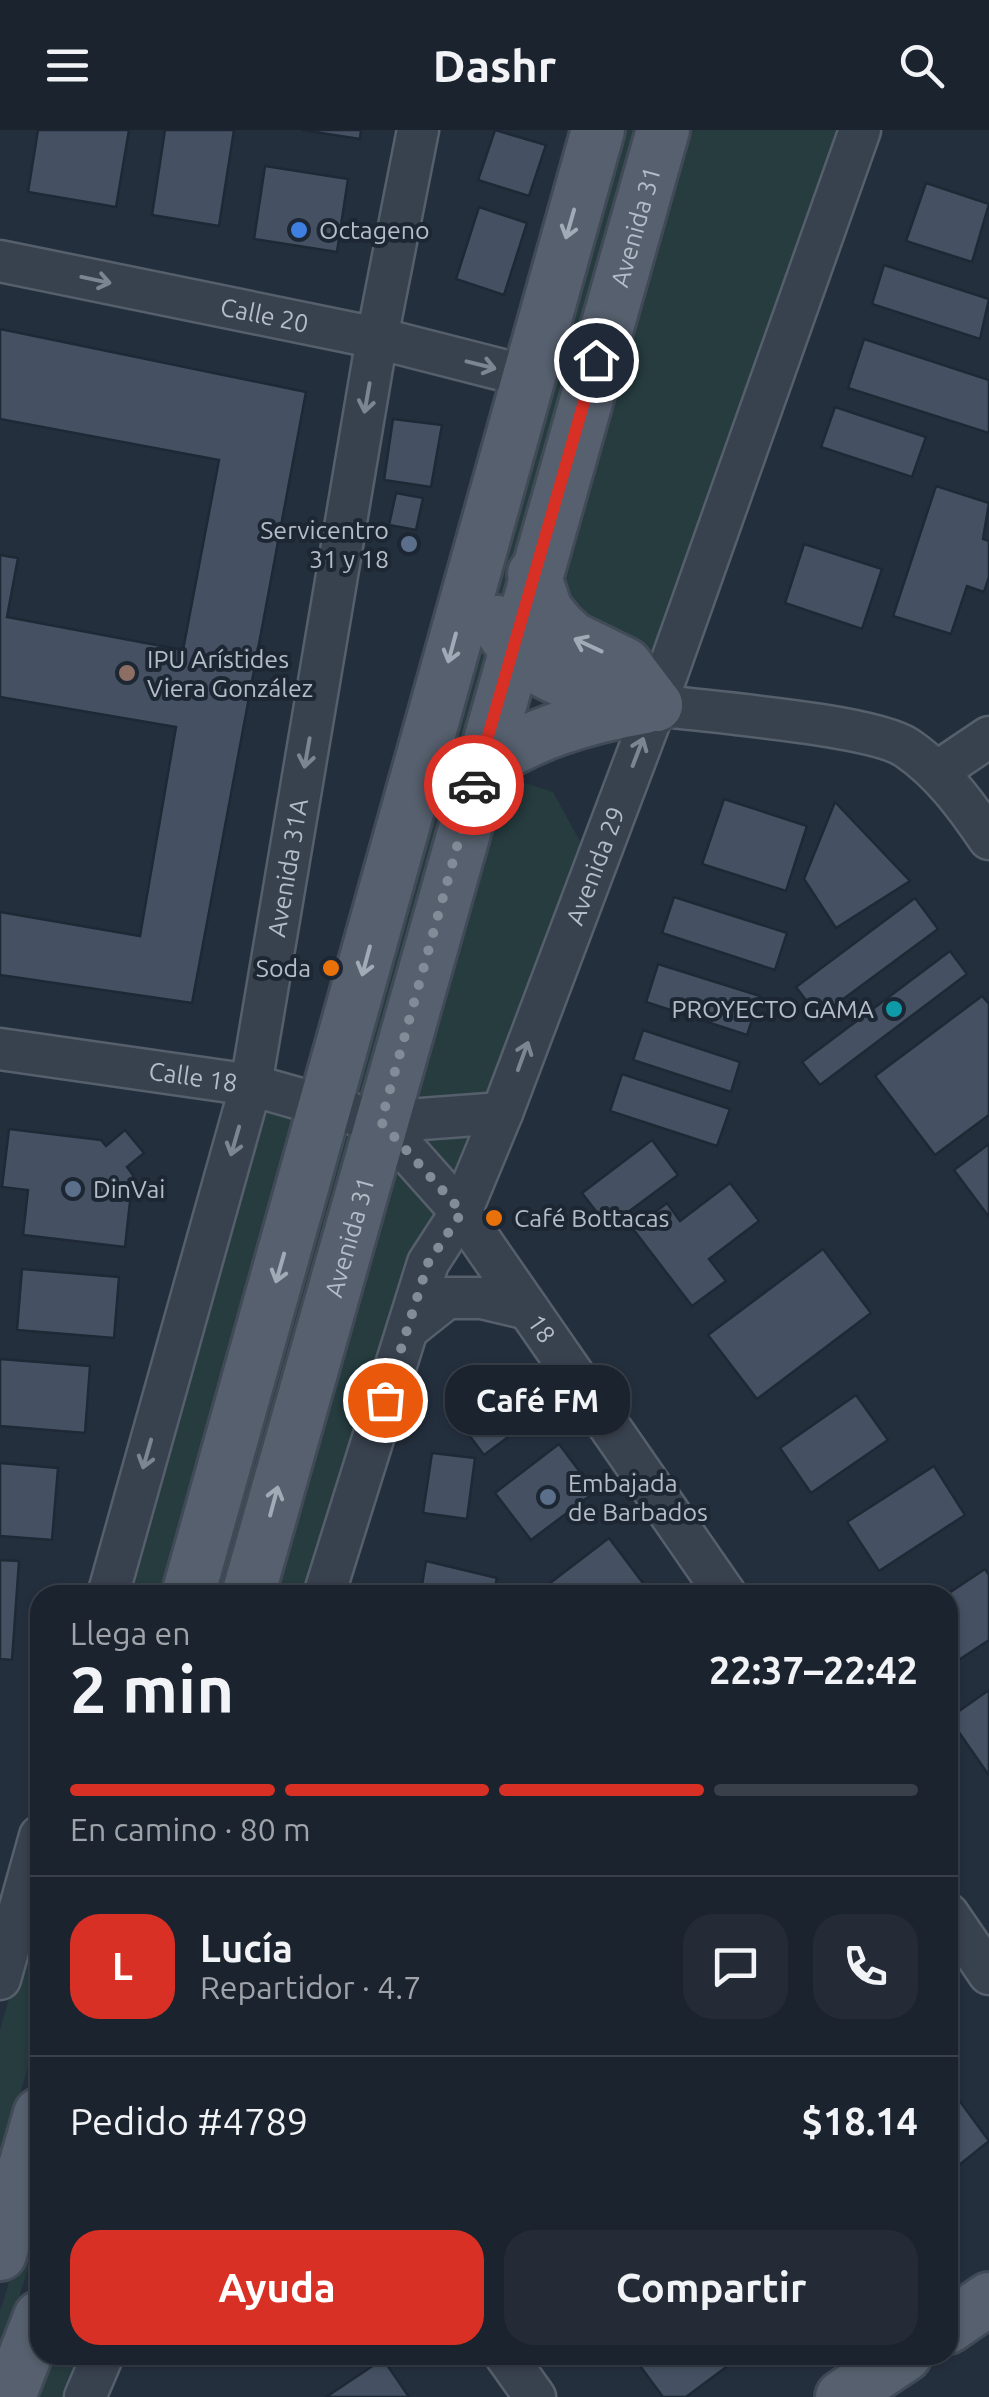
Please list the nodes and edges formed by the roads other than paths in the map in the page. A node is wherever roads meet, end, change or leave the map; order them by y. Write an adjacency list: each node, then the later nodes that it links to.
1 (418, 130): 6 (street, Avenida 31A)
2 (598, 130): 7 (main road, one-way to 7)
3 (663, 130): 9 (main road, Avenida 31)
4 (860, 130): 11 (street, Avenida 29)
5 (0, 261): 6 (street, Calle 20, one-way to 6)
6 (377, 338): 7 (street, Calle 20, one-way to 7); 17 (street, Avenida 31A, one-way to 17)
7 (526, 376): 8 (main road)
8 (478, 554): 10 (main road); 18 (main road, one-way to 18)
9 (534, 574): 10 (main road, Avenida 31); 11 (main road, one-way to 9)
10 (512, 650): 11 (main road); 13 (main road, Avenida 31)
11 (656, 706): 13 (main road); 14 (street); 19 (street, Avenida 29, one-way to 11)
12 (989, 737): 14 (street)
13 (479, 768): 20 (main road, Avenida 31)
14 (937, 772): 15 (street)
15 (989, 839)
16 (0, 1050): 17 (street, Calle 18)
17 (251, 1085): 18 (street, Calle 18); 24 (street, Avenida 31A, one-way to 24)
18 (326, 1107): 20 (street, Calle 18); 25 (main road, one-way to 25)
19 (502, 1112): 20 (street, Calle 18); 21 (street, Avenida 29)
20 (381, 1122): 21 (street); 26 (main road, Avenida 31, one-way to 20)
21 (462, 1212): 22 (street, 18); 23 (street, Avenida 29)
22 (528, 1309): 23 (street); 28 (street, 18)
23 (408, 1328): 27 (street, Avenida 29)
24 (111, 1585)
25 (191, 1585)
26 (251, 1585)
27 (327, 1585)
28 (719, 1585)
29 (30, 1872): 32 (street)
30 (958, 1929): 31 (street)
31 (989, 1974)
32 (0, 1979)
33 (30, 2149): 34 (main road)
34 (0, 2254)
35 (989, 2299): 36 (main road)
36 (958, 2320)
37 (30, 2343): 41 (main road)
38 (99, 2365): 42 (street)
39 (512, 2365): 43 (street)
40 (890, 2365): 44 (main road)
41 (9, 2397)
42 (85, 2397)
43 (535, 2397)
44 (842, 2397)

